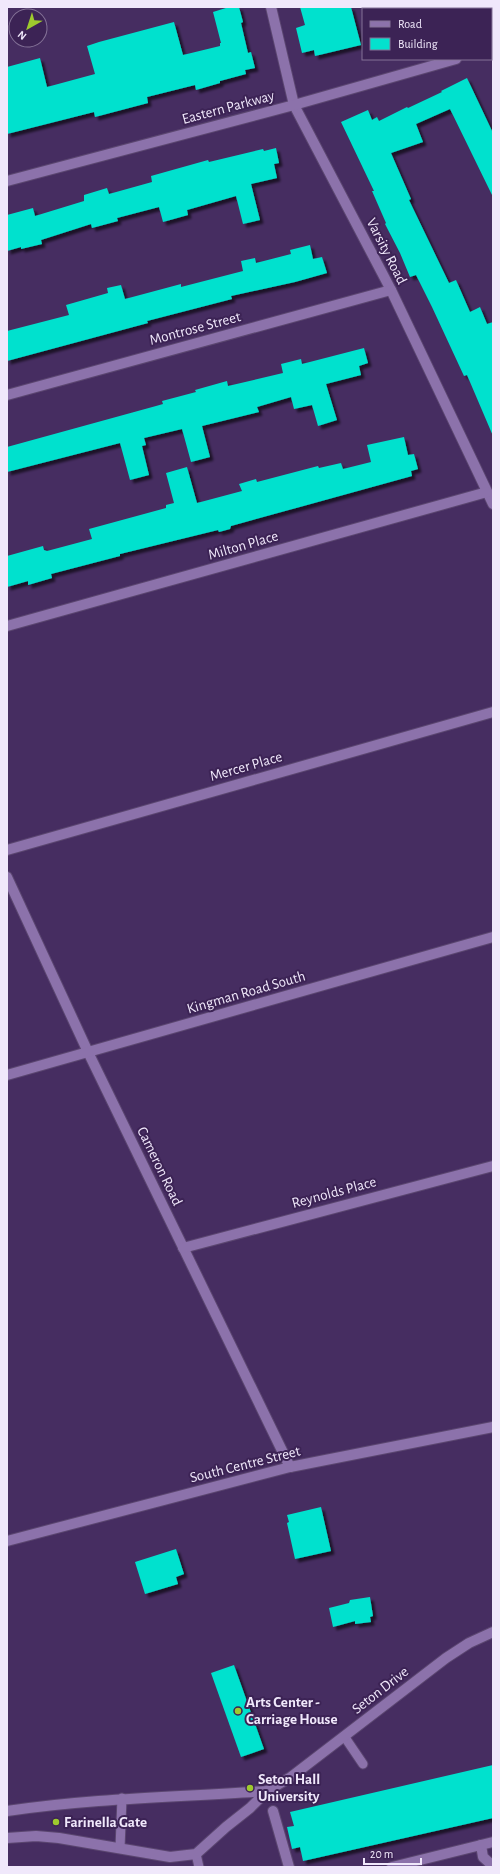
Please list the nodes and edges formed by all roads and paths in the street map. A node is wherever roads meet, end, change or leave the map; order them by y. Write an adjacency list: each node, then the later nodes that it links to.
1 (271, 7): 3 (street, Varsity Road)
2 (452, 60): 3 (street, Eastern Parkway)
3 (294, 105): 4 (street, Eastern Parkway); 5 (street, Varsity Road)
4 (7, 181)
5 (391, 290): 6 (street, Montrose Street); 7 (street, Varsity Road)
6 (7, 395)
7 (487, 492): 8 (street, Varsity Road); 9 (street, Milton Place)
8 (493, 504)
9 (7, 626)
10 (493, 712): 11 (street, Mercer Place)
11 (7, 850)
12 (7, 877): 14 (street, Cameron Road)
13 (493, 937): 14 (street, Kingman Road South)
14 (88, 1052): 15 (street, Kingman Road South); 17 (street, Cameron Road)
15 (7, 1075)
16 (493, 1166): 17 (street, Reynolds Place)
17 (183, 1248): 19 (street, Cameron Road)
18 (493, 1427): 19 (street, South Centre Street)
19 (290, 1467): 20 (street, South Centre Street)
20 (7, 1541)
21 (493, 1632): 22 (street, Seton Drive)
22 (344, 1736): 23 (lane); 24 (street, Seton Drive)
23 (363, 1764)
24 (267, 1791): 25 (street); 32 (street, Seton Drive)
25 (122, 1798): 26 (street); 31 (lane)
26 (7, 1811)
27 (274, 1811): 35 (street)
28 (7, 1838): 31 (street)
29 (493, 1842): 30 (street)
30 (481, 1845): 33 (street); 36 (street)
31 (120, 1848): 32 (street)
32 (196, 1854): 34 (lane)
33 (493, 1866)
34 (199, 1867)
35 (289, 1867)
36 (392, 1867)

